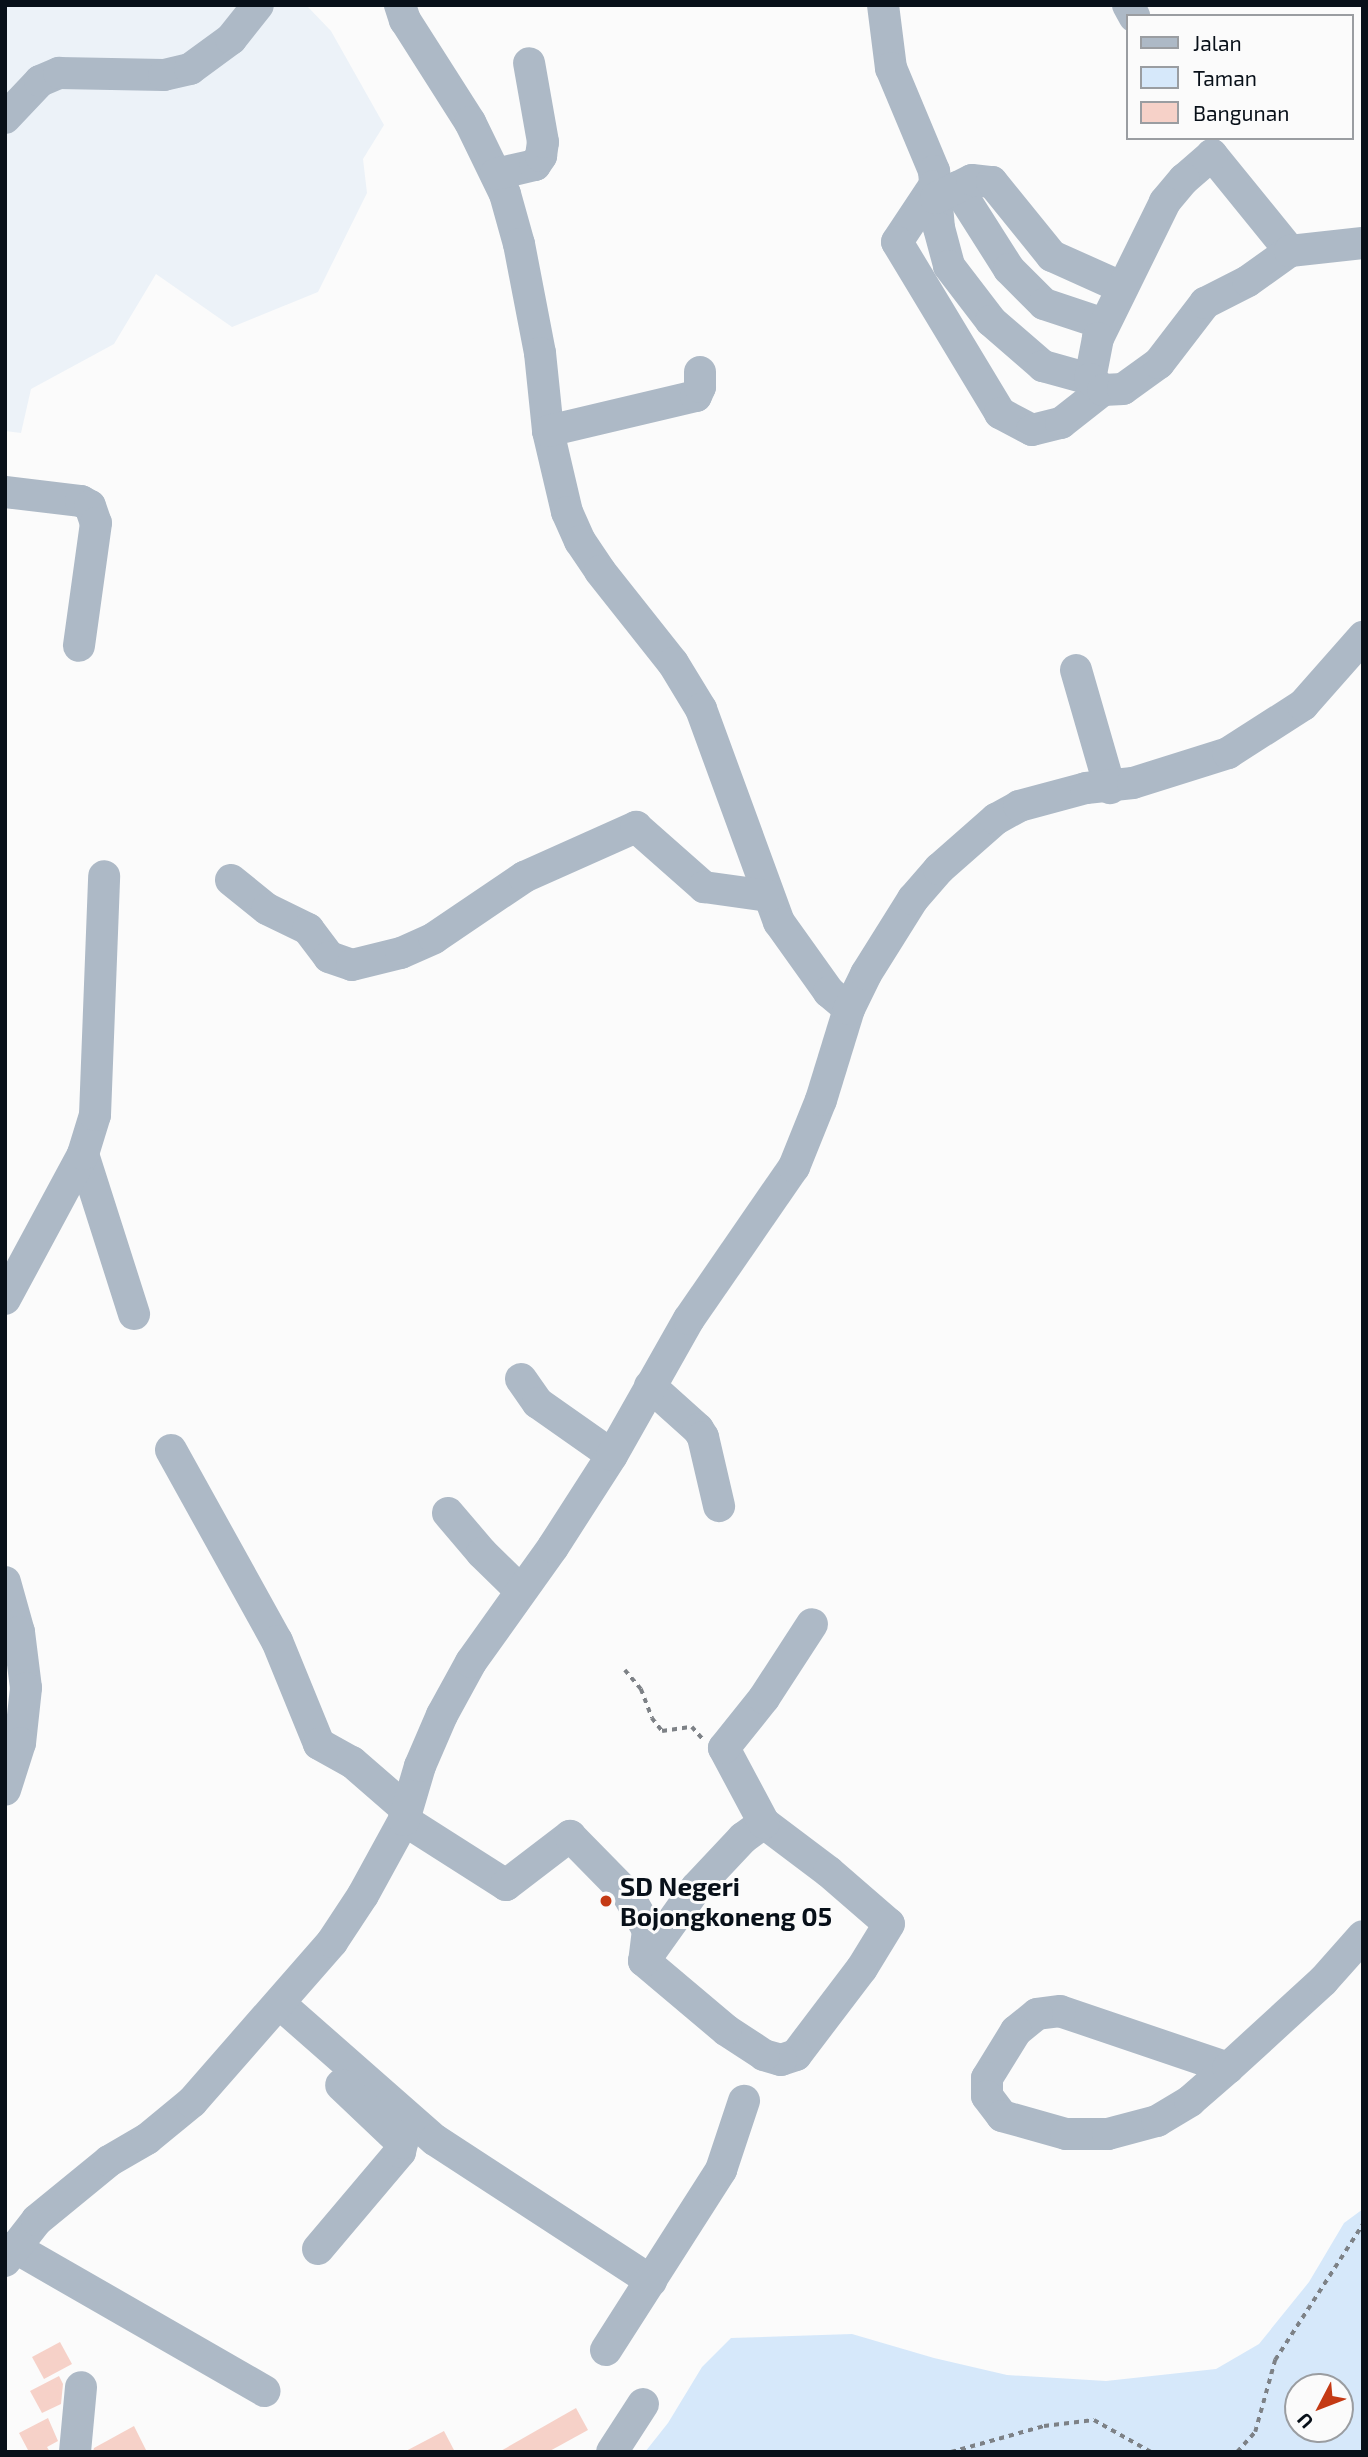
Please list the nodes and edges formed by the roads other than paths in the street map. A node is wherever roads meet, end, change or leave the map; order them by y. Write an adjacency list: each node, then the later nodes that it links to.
1 (258, 5): 5 (street)
2 (400, 5): 7 (street)
3 (883, 5): 8 (street)
4 (529, 63): 7 (street)
5 (5, 118)
6 (1207, 147): 10 (street); 11 (street)
7 (496, 174): 15 (street)
8 (942, 190): 11 (street); 12 (street); 14 (street); 14 (street)
9 (1363, 243): 10 (street)
10 (1290, 251): 14 (street)
11 (1121, 287): 12 (street)
12 (1104, 324): 14 (street)
13 (700, 372): 15 (street)
14 (1097, 385)
15 (548, 431): 23 (street)
16 (5, 492): 18 (street)
17 (1363, 637): 20 (street)
18 (79, 646)
19 (1076, 670): 20 (street)
20 (1110, 788): 24 (street)
21 (103, 876): 25 (street)
22 (231, 880): 23 (street)
23 (768, 896): 24 (street)
24 (849, 1009): 29 (street)
25 (83, 1154): 26 (street); 27 (street)
26 (5, 1299)
27 (134, 1314)
28 (521, 1379): 31 (street)
29 (650, 1386): 31 (street); 32 (street)
30 (171, 1450): 38 (street)
31 (612, 1455): 35 (street)
32 (719, 1506)
33 (448, 1513): 35 (street)
34 (5, 1582): 37 (street)
35 (522, 1591): 38 (street)
36 (812, 1624): 39 (street)
37 (5, 1790)
38 (404, 1814): 41 (street); 42 (street)
39 (764, 1823): 41 (street); 41 (street)
40 (1363, 1936): 43 (street)
41 (644, 1961)
42 (274, 2010): 45 (street); 46 (street); 47 (street)
43 (1228, 2068): 43 (street)
44 (744, 2101): 47 (street)
45 (318, 2249)
46 (10, 2253): 50 (street)
47 (651, 2281): 48 (street)
48 (606, 2350)
49 (81, 2387): 52 (street)
50 (264, 2391)
51 (643, 2404): 53 (street)
52 (75, 2452)
53 (612, 2452)

